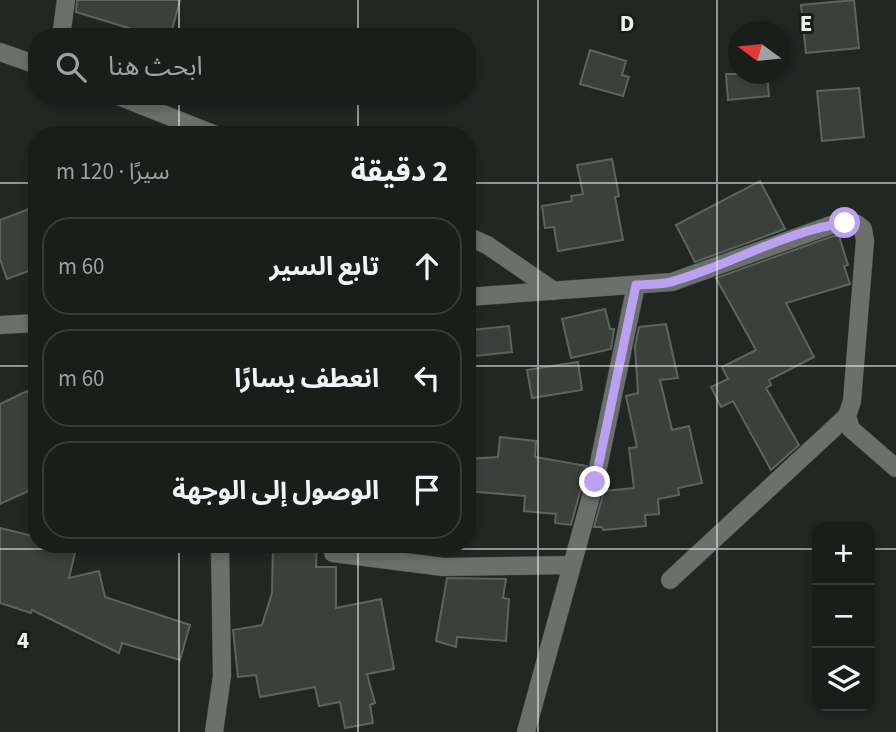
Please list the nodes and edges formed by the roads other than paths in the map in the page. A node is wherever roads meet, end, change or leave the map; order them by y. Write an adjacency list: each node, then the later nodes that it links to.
1 (66, 0): 2 (street)
2 (62, 28)
3 (0, 52): 4 (street)
4 (28, 62)
5 (141, 105): 6 (street)
6 (193, 126)
7 (476, 240): 9 (street)
8 (636, 285): 9 (street); 13 (street); 17 (street)
9 (554, 291): 10 (street)
10 (476, 296)
11 (28, 323): 12 (street)
12 (0, 324)
13 (847, 416): 14 (street); 18 (street)
14 (896, 468)
15 (220, 553): 19 (street)
16 (333, 553): 17 (street)
17 (572, 565): 20 (street)
18 (670, 580)
19 (214, 732)
20 (526, 732)

